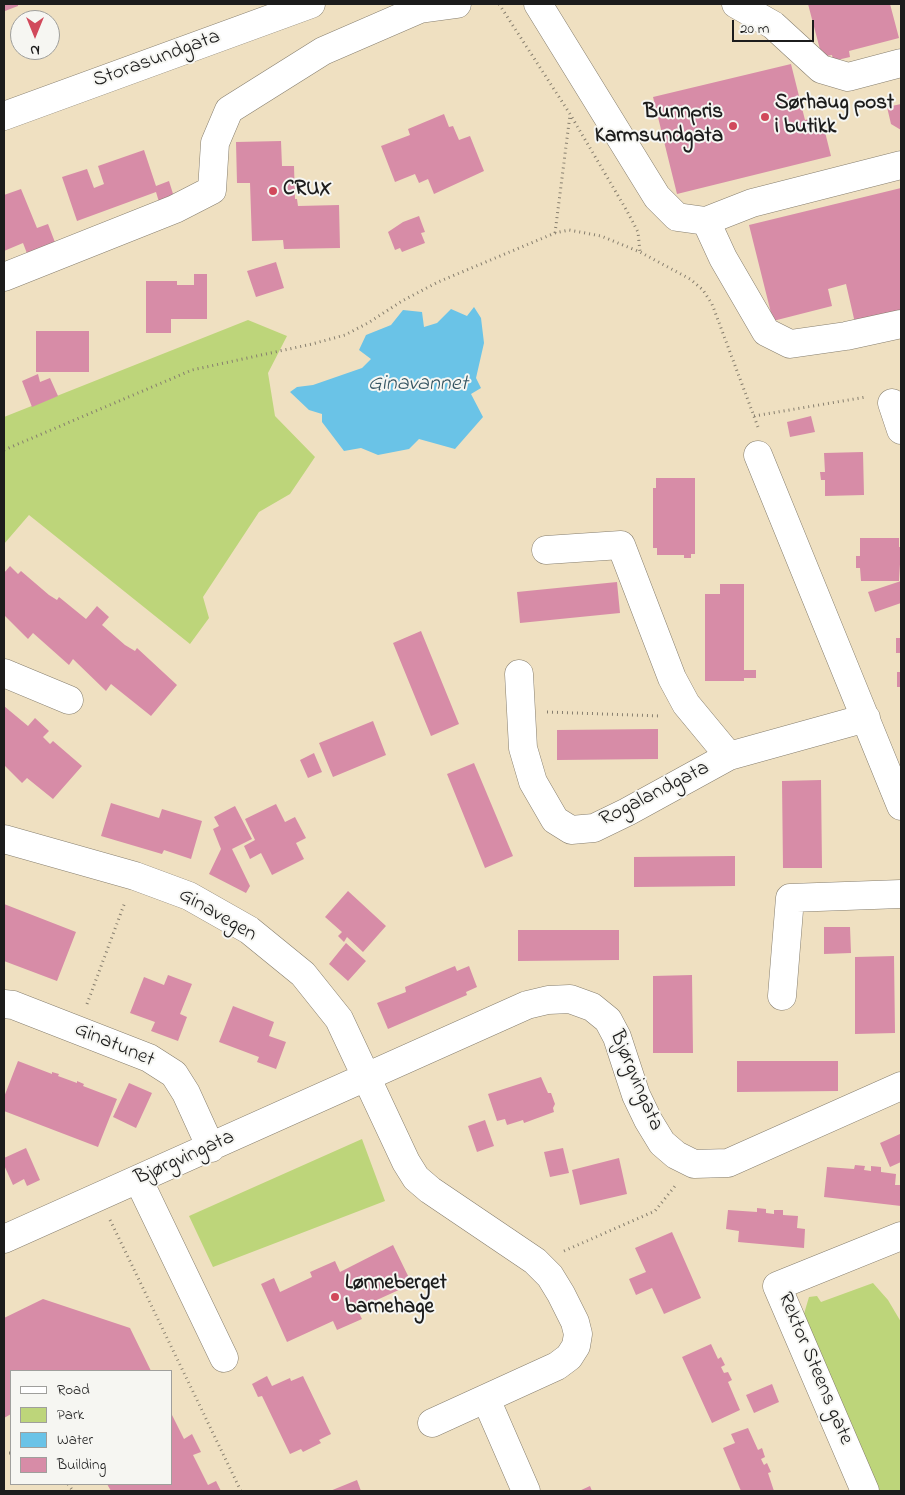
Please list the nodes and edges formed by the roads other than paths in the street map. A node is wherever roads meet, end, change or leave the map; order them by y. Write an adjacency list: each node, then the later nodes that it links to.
1 (311, 4): 6 (street, Storasundgata)
2 (457, 4): 9 (street)
3 (538, 4): 8 (street)
4 (736, 4): 5 (street)
5 (901, 63)
6 (4, 116)
7 (901, 164): 8 (street)
8 (706, 221): 10 (street)
9 (4, 277)
10 (901, 324)
11 (892, 403): 12 (street)
12 (901, 430)
13 (758, 455): 18 (street)
14 (546, 550): 19 (street, Rogalandgata)
15 (4, 673): 17 (street)
16 (519, 674): 19 (street, Rogalandgata)
17 (68, 700)
18 (866, 718): 19 (street, Rogalandgata); 20 (street)
19 (729, 756)
20 (901, 806)
21 (4, 839): 25 (street, Ginavegen)
22 (901, 894): 23 (street)
23 (782, 996)
24 (4, 1004): 27 (street, Ginatunet)
25 (367, 1078): 26 (street, Bjørgvingata); 27 (street, Bjørgvingata); 32 (street)
26 (901, 1086)
27 (211, 1148): 28 (street, Bjørgvingata)
28 (138, 1180): 30 (street, Bjørgvingata); 31 (street)
29 (901, 1236): 35 (street, Rektor Steens gate)
30 (4, 1240)
31 (224, 1358)
32 (486, 1399): 33 (street); 34 (street)
33 (432, 1423)
34 (526, 1491)
35 (866, 1491)

